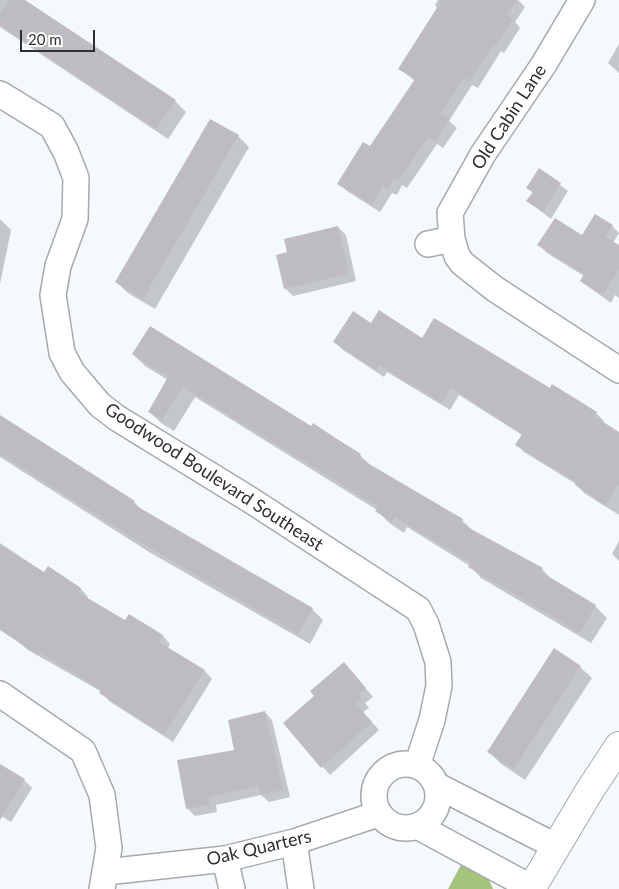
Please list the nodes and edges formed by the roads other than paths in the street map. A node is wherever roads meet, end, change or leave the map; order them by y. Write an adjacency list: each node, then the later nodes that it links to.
1 (582, 0): 3 (street, Old Cabin Lane)
2 (0, 94): 8 (street, Goodwood Boulevard Southeast)
3 (452, 239): 4 (street); 5 (street, Old Cabin Lane)
4 (428, 244)
5 (619, 370)
6 (0, 694): 15 (street)
7 (619, 746): 13 (street)
8 (417, 766): 9 (street); 10 (street)
9 (436, 785): 11 (street); 13 (street)
10 (378, 814): 11 (street); 12 (street, Oak Quarters)
11 (417, 826): 18 (street)
12 (294, 842): 14 (street, Oak Quarters); 17 (street)
13 (555, 846): 18 (street)
14 (226, 859): 15 (street, Oak Quarters); 16 (street)
15 (104, 880)
16 (232, 889)
17 (301, 889)
18 (532, 889)

